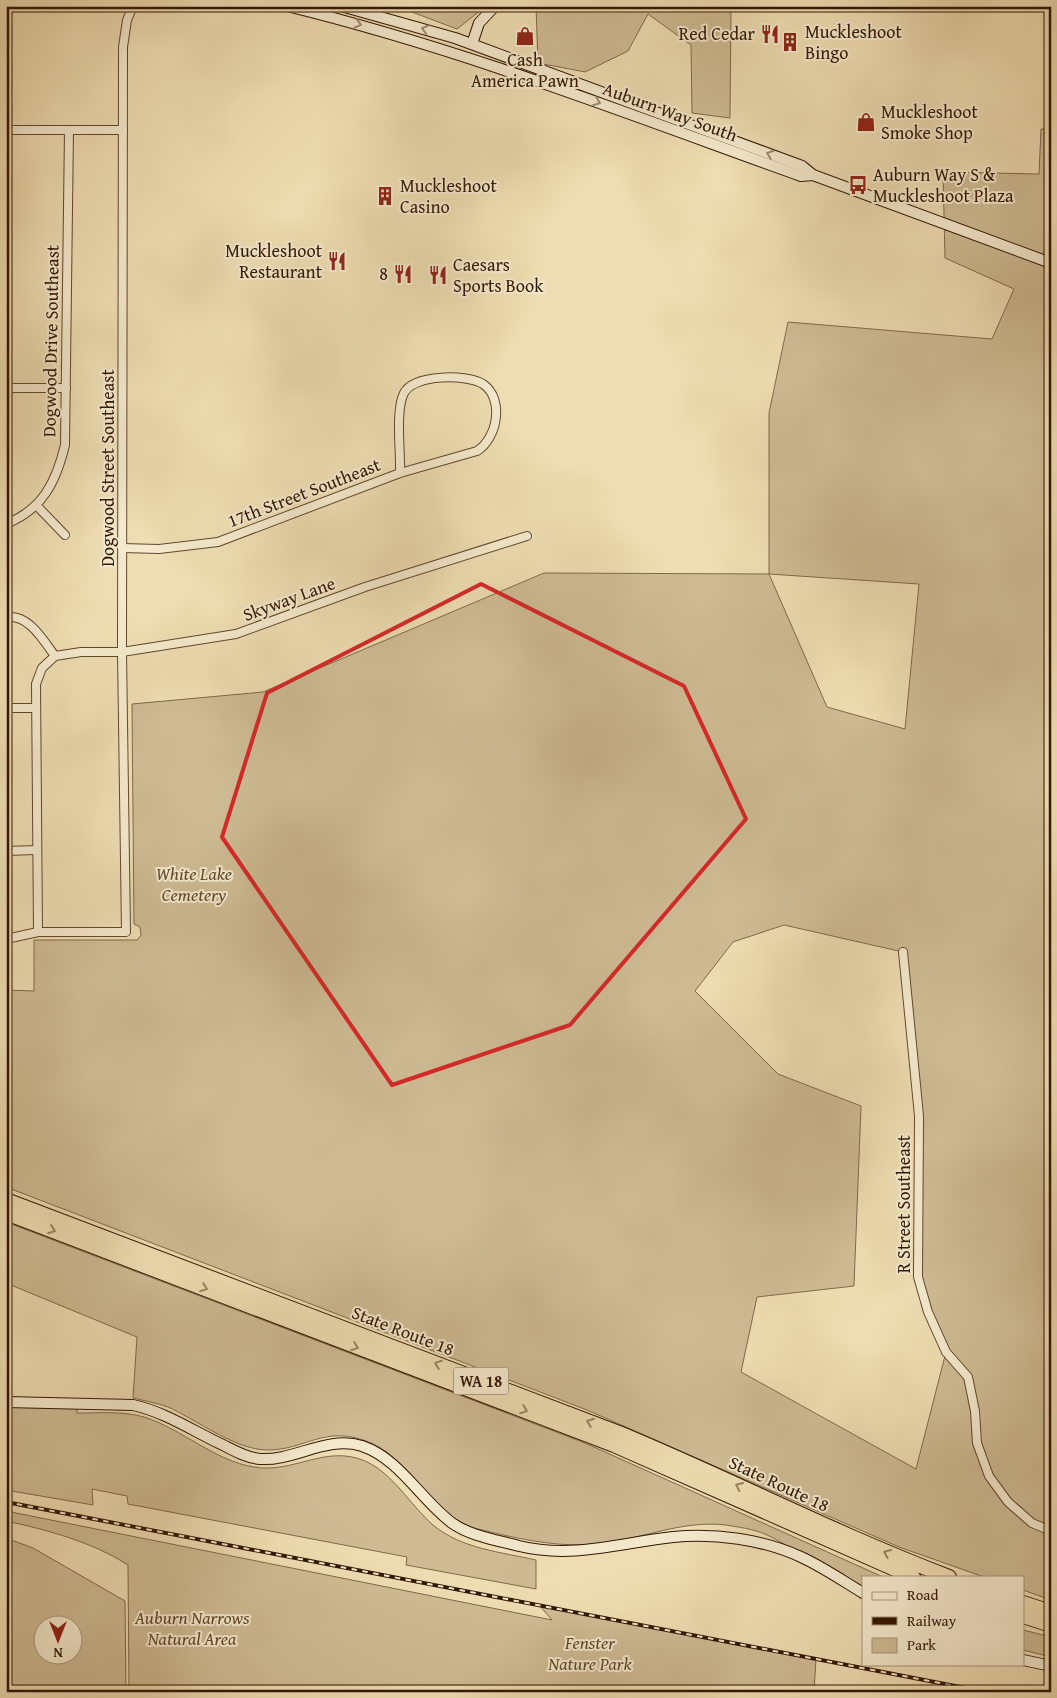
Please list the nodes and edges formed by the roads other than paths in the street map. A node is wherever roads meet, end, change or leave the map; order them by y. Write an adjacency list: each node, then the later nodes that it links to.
1 (133, 6): 8 (street, Dogwood Street Southeast)
2 (287, 6): 9 (main road, Auburn Way South, one-way to 9)
3 (341, 6): 5 (main road, Auburn Way South, one-way to 3)
4 (495, 6): 5 (main road)
5 (472, 44): 9 (main road, Auburn Way South, one-way to 5)
6 (6, 130): 7 (street)
7 (69, 130): 8 (street); 12 (street, Dogwood Drive Southeast)
8 (123, 130): 18 (street, Dogwood Street Southeast)
9 (813, 175): 10 (main road, Auburn Way South)
10 (1051, 263)
11 (6, 388): 12 (street)
12 (66, 388): 14 (street, Dogwood Drive Southeast)
13 (400, 473): 13 (street, 17th Street Southeast); 18 (street, 17th Street Southeast)
14 (37, 506): 15 (street); 16 (street)
15 (6, 524)
16 (65, 536)
17 (526, 536): 20 (street, Skyway Lane)
18 (122, 548): 20 (street, Dogwood Street Southeast)
19 (6, 616): 21 (street)
20 (122, 652): 21 (street, Skyway Lane); 26 (street, Dogwood Street Southeast)
21 (55, 656): 23 (street)
22 (6, 708): 23 (street)
23 (36, 708): 24 (street)
24 (37, 850): 25 (street); 26 (street)
25 (6, 851)
26 (38, 932): 27 (street)
27 (6, 939)
28 (903, 952): 32 (street, R Street Southeast)
29 (6, 1200): 34 (highway, State Route 18 / WA 18, one-way to 29)
30 (6, 1214): 33 (highway, State Route 18 / WA 18, one-way to 33)
31 (6, 1402): 35 (main road)
32 (1051, 1531)
33 (912, 1576)
34 (947, 1576)
35 (862, 1592)
36 (1024, 1603): 37 (highway)
37 (1051, 1612)
38 (1024, 1616): 39 (highway)
39 (1051, 1625)
40 (1024, 1660): 41 (main road)
41 (1051, 1666)

